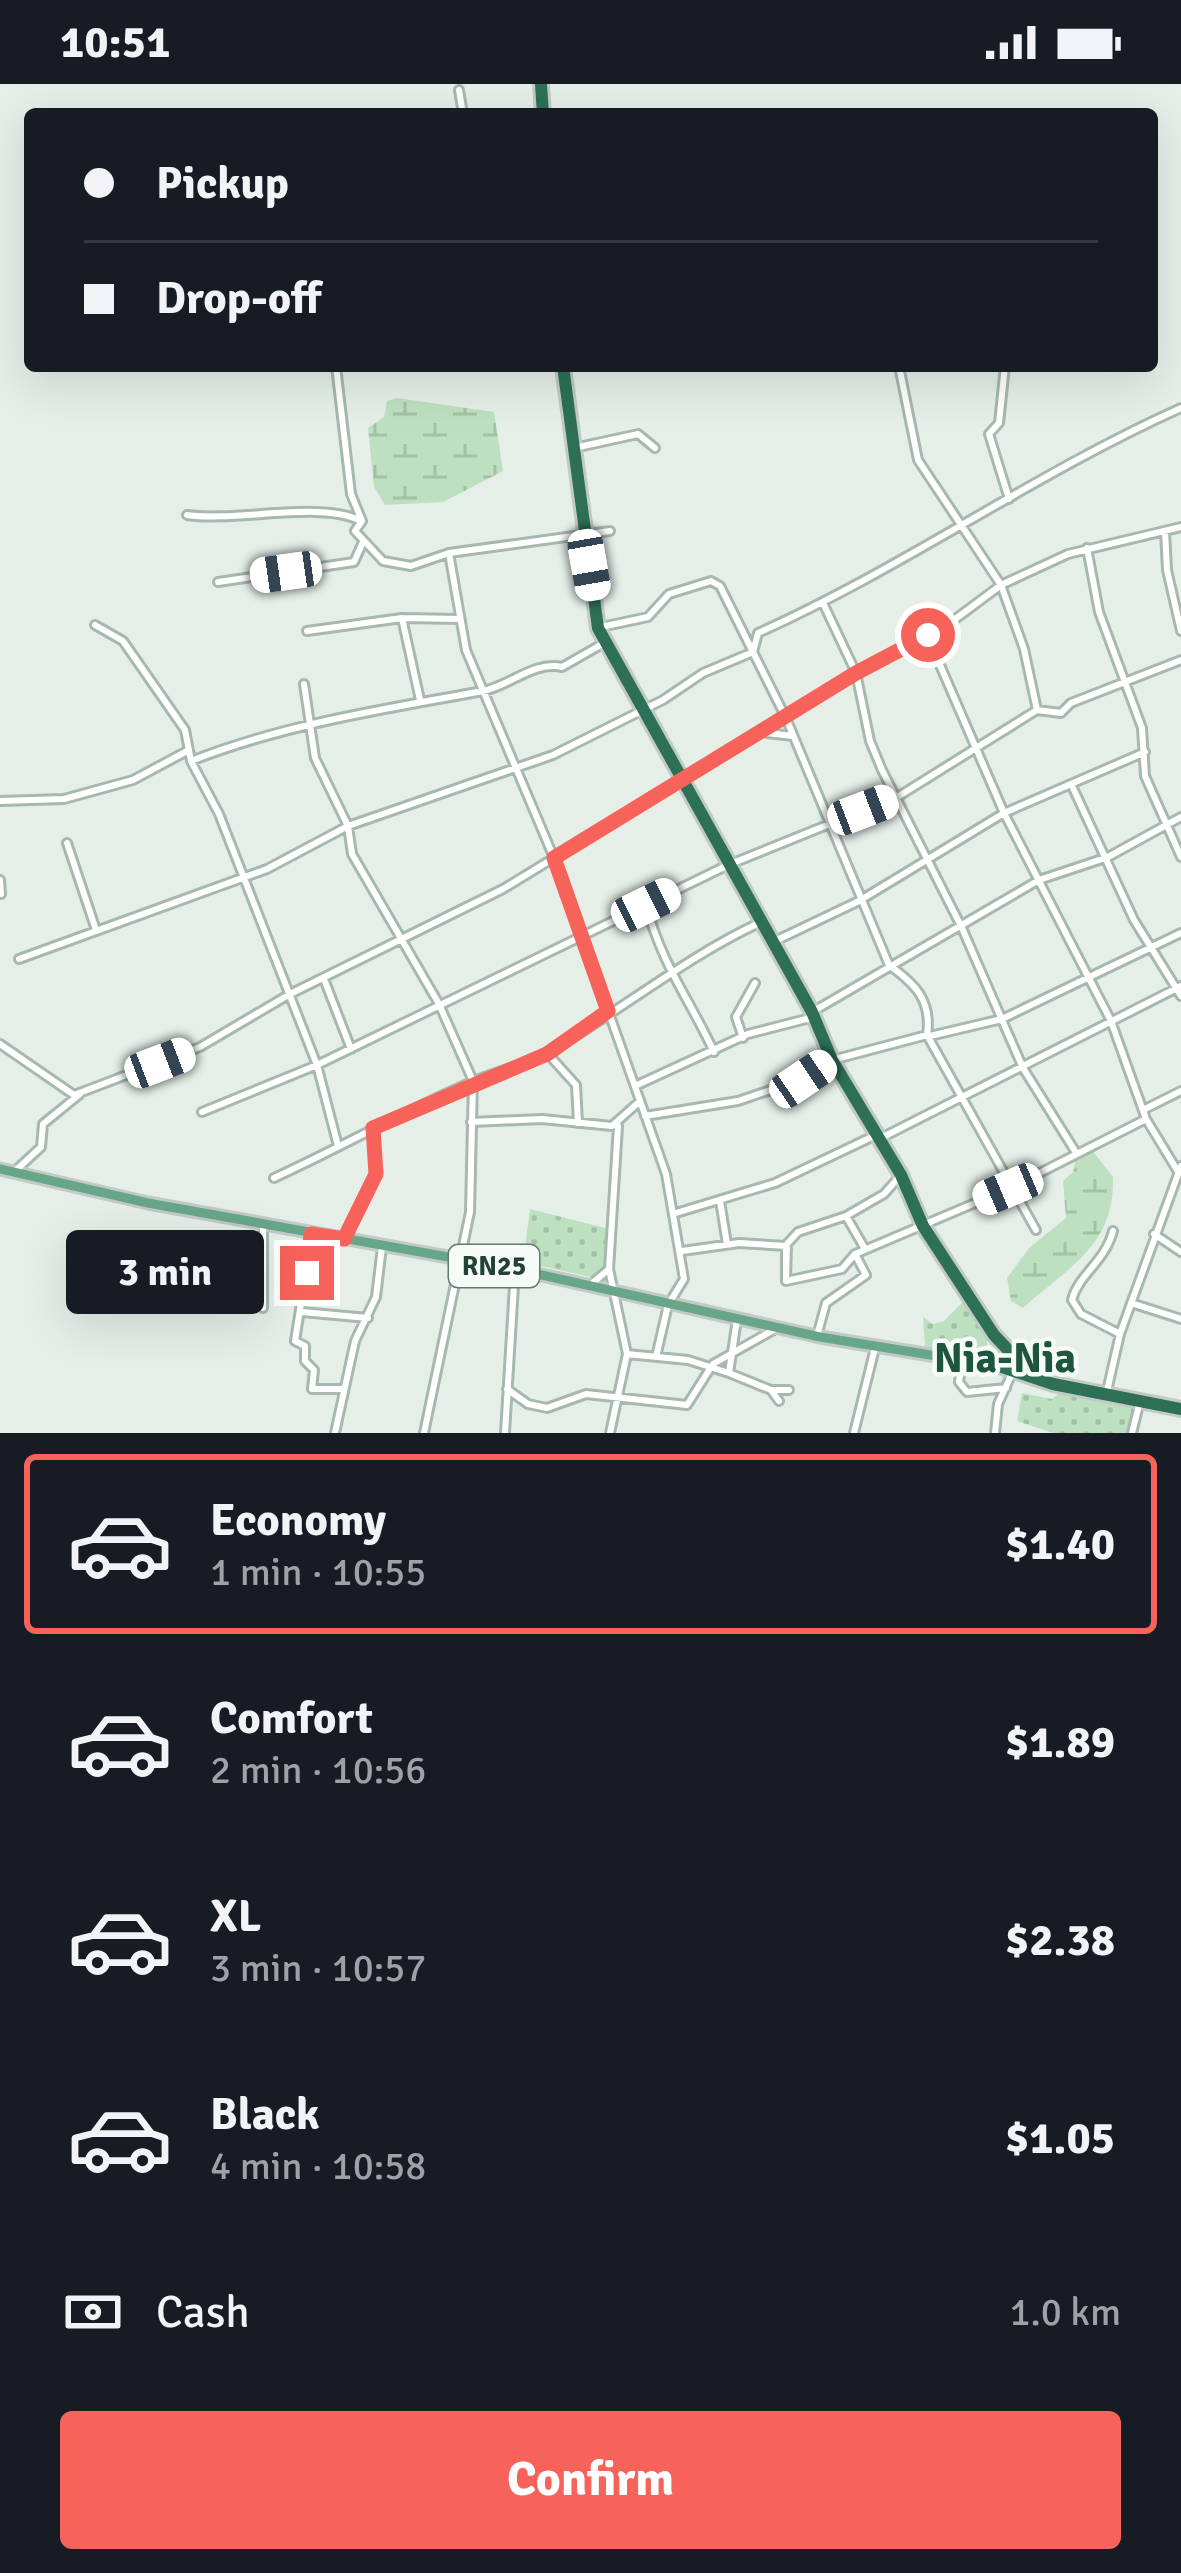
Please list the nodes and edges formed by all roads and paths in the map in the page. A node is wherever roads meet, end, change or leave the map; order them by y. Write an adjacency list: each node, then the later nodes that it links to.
1 (459, 90): 2 (street)
2 (462, 108)
3 (337, 372): 12 (street)
4 (564, 372): 8 (highway)
5 (900, 372): 13 (street)
6 (1004, 372): 10 (street)
7 (1181, 408): 10 (street)
8 (574, 448): 9 (street); 17 (highway)
9 (656, 448)
10 (1009, 499): 13 (street)
11 (187, 515): 12 (street)
12 (362, 521): 18 (street)
13 (962, 526): 22 (street); 23 (street)
14 (1181, 526): 15 (street)
15 (1165, 530): 19 (street); 28 (street)
16 (610, 531): 17 (street)
17 (584, 534): 20 (street); 29 (highway)
18 (363, 542): 20 (street); 21 (street)
19 (1088, 548): 22 (street); 35 (street)
20 (448, 553): 25 (street)
21 (218, 582)
22 (1001, 585): 30 (street); 39 (street)
23 (824, 603): 31 (street); 33 (street)
24 (402, 618): 25 (street); 27 (street); 37 (street)
25 (460, 620): 36 (street)
26 (95, 625): 45 (street)
27 (307, 632)
28 (1181, 632)
29 (603, 633): 31 (street); 36 (street); 38 (highway)
30 (928, 635): 33 (street); 44 (street)
31 (753, 652): 38 (street); 40 (street)
32 (1181, 660): 35 (street)
33 (856, 673): 40 (street); 52 (street)
34 (304, 684): 41 (street)
35 (1125, 686): 39 (street); 46 (street)
36 (486, 691): 37 (street); 48 (street)
37 (420, 700): 41 (street)
38 (641, 710): 48 (street); 49 (highway)
39 (1036, 710): 44 (street)
40 (786, 718): 42 (street); 43 (street)
41 (307, 725): 47 (street); 58 (street)
42 (763, 732): 43 (street); 49 (street)
43 (793, 736): 57 (street)
44 (979, 749): 52 (street); 55 (street)
45 (189, 750): 47 (street); 53 (street)
46 (1145, 752): 50 (street); 59 (street)
47 (191, 761): 66 (street)
48 (515, 768): 58 (street); 64 (street)
49 (680, 783): 64 (street); 65 (highway)
50 (1072, 786): 55 (street); 62 (street)
51 (0, 789): 53 (street)
52 (899, 796): 57 (street); 61 (street)
53 (15, 799): 54 (street)
54 (0, 802)
55 (1004, 813): 61 (street); 68 (street)
56 (1181, 817): 59 (street)
57 (828, 824): 65 (street); 70 (street)
58 (348, 826): 66 (street); 77 (street)
59 (1168, 826): 62 (street); 63 (street)
60 (67, 843): 74 (street)
61 (925, 857): 70 (street); 73 (street)
62 (1108, 857): 68 (street); 79 (street)
63 (1181, 857)
64 (554, 858): 76 (street); 77 (street)
65 (728, 865): 71 (street); 72 (highway)
66 (240, 876): 74 (street); 87 (street)
67 (0, 880): 69 (street)
68 (1039, 880): 73 (street); 82 (street)
69 (1, 894)
70 (859, 901): 78 (street); 81 (street)
71 (646, 905): 76 (street); 84 (street)
72 (759, 923): 78 (highway); 84 (street)
73 (962, 928): 81 (street); 91 (street)
74 (96, 930): 80 (street)
75 (1181, 933): 79 (street)
76 (582, 934): 88 (street); 89 (street)
77 (400, 941): 83 (street); 88 (street)
78 (772, 943): 90 (highway)
79 (1154, 947): 82 (street); 86 (street)
80 (19, 959)
81 (889, 964): 90 (street); 93 (street)
82 (1089, 976): 91 (street); 92 (street)
83 (324, 978): 87 (street); 96 (street)
84 (672, 978): 89 (street); 97 (street)
85 (755, 983): 94 (street)
86 (1180, 990): 92 (street)
87 (290, 994): 100 (street); 105 (street)
88 (440, 1004): 96 (street); 102 (street)
89 (608, 1011): 98 (street); 103 (street)
90 (813, 1014): 94 (street); 99 (highway)
91 (1002, 1019): 93 (street); 101 (street)
92 (1111, 1021): 101 (street); 108 (street)
93 (928, 1035): 99 (street); 106 (street)
94 (743, 1038): 97 (street)
95 (0, 1044): 105 (street)
96 (352, 1048): 100 (street)
97 (714, 1052): 103 (street)
98 (547, 1054): 102 (street); 113 (street)
99 (832, 1060): 110 (street); 116 (highway)
100 (317, 1065): 109 (street); 117 (street)
101 (1023, 1068): 106 (street); 118 (street)
102 (473, 1081): 112 (street); 115 (street)
103 (634, 1086): 107 (street)
104 (1181, 1091): 108 (street)
105 (80, 1094): 121 (street)
106 (960, 1100): 116 (street); 124 (street)
107 (640, 1101): 110 (street); 114 (street)
108 (1144, 1109): 111 (street)
109 (202, 1112)
110 (645, 1116): 126 (street)
111 (1146, 1119): 118 (street); 119 (street)
112 (471, 1122): 113 (street); 141 (street)
113 (578, 1123): 114 (street)
114 (618, 1126): 143 (street)
115 (373, 1128): 117 (street); 134 (street)
116 (880, 1136): 122 (highway); 125 (street)
117 (338, 1146): 123 (street)
118 (1075, 1151): 124 (street)
119 (1179, 1168): 133 (street)
120 (0, 1169): 121 (main road, RN25)
121 (14, 1172): 128 (main road, RN25)
122 (902, 1175): 127 (street); 129 (highway)
123 (274, 1178)
124 (1008, 1189): 129 (street); 130 (street)
125 (720, 1201): 126 (street); 135 (street)
126 (676, 1214): 138 (street)
127 (846, 1216): 137 (street); 144 (street)
128 (263, 1224): 132 (main road, RN25); 149 (street)
129 (923, 1226): 137 (street); 161 (highway)
130 (1036, 1230)
131 (1112, 1231): 155 (street)
132 (311, 1234): 134 (main road, RN25); 150 (street)
133 (1154, 1234): 139 (street); 147 (street)
134 (344, 1239): 136 (main road, RN25)
135 (727, 1244): 138 (street); 144 (street)
136 (382, 1247): 141 (main road, RN25); 151 (street)
137 (865, 1250): 140 (street)
138 (682, 1251): 148 (street)
139 (1181, 1252)
140 (855, 1254): 144 (street); 156 (street)
141 (462, 1260): 142 (main road, RN25); 176 (street)
142 (515, 1269): 145 (main road, RN25); 167 (street)
143 (609, 1269): 145 (street); 146 (street)
144 (786, 1281)
145 (589, 1286): 146 (main road, RN25)
146 (616, 1293): 148 (main road, RN25); 159 (street)
147 (1131, 1303): 153 (street); 155 (street)
148 (668, 1305): 152 (main road, RN25); 160 (street)
149 (263, 1308)
150 (302, 1312): 151 (street); 166 (street)
151 (368, 1318): 166 (street)
152 (736, 1319): 154 (main road, RN25); 157 (street)
153 (1181, 1319)
154 (778, 1328): 156 (main road, RN25); 157 (street)
155 (1120, 1334): 170 (street)
156 (817, 1337): 158 (main road, RN25)
157 (734, 1347): 163 (street); 164 (street)
158 (874, 1348): 162 (main road, RN25); 179 (street)
159 (627, 1354): 160 (street); 171 (street)
160 (656, 1358): 163 (street)
161 (1001, 1360): 162 (main road, RN25); 165 (street); 170 (highway)
162 (962, 1363): 165 (street)
163 (709, 1369): 164 (street); 171 (street)
164 (729, 1372): 168 (street)
165 (1006, 1388): 180 (street)
166 (343, 1389): 175 (street)
167 (507, 1389): 171 (street); 177 (street)
168 (771, 1390): 169 (street); 172 (street)
169 (790, 1390)
170 (1106, 1395): 173 (highway)
171 (621, 1397): 178 (street)
172 (778, 1401)
173 (1140, 1401): 174 (highway); 181 (street)
174 (1181, 1409)
175 (335, 1433)
176 (424, 1433)
177 (505, 1433)
178 (610, 1433)
179 (854, 1433)
180 (995, 1433)
181 (1132, 1433)

